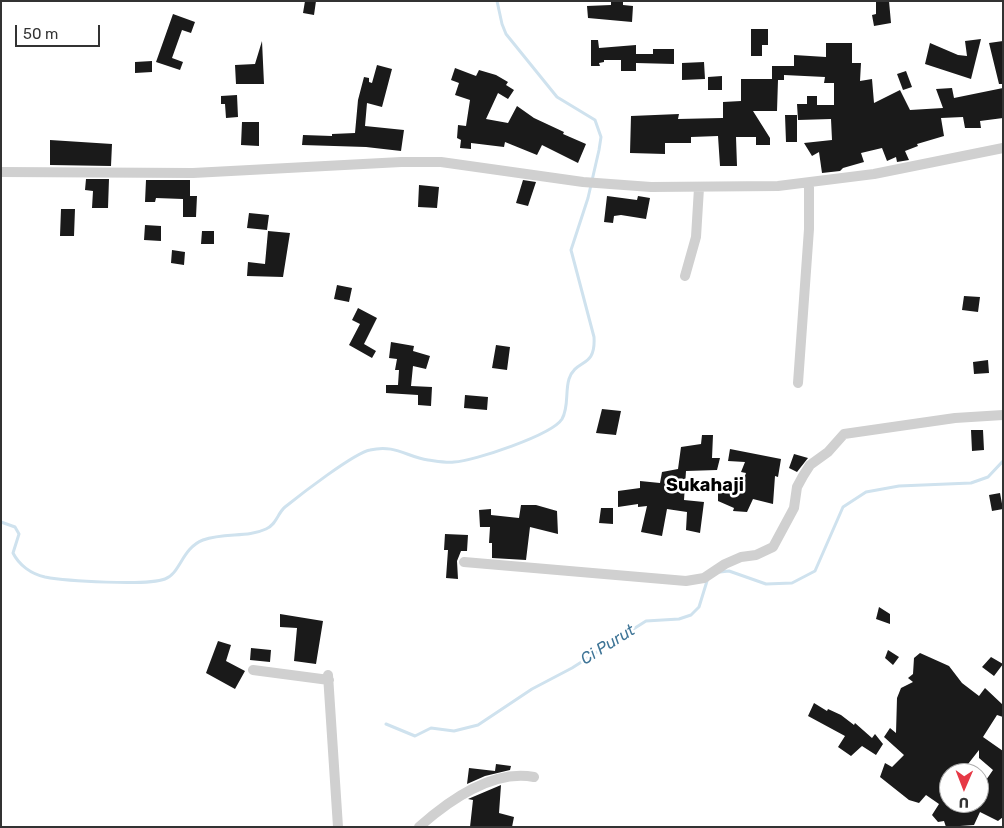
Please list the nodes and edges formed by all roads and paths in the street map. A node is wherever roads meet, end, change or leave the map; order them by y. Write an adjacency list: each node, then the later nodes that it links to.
1 (1003, 148): 3 (street)
2 (1, 172): 4 (street)
3 (809, 183): 4 (street); 6 (street)
4 (699, 188): 5 (street)
5 (685, 276)
6 (798, 383)
7 (1003, 415): 8 (street)
8 (464, 562)
9 (253, 670): 11 (street)
10 (534, 777): 12 (street)
11 (338, 827)
12 (419, 827)

